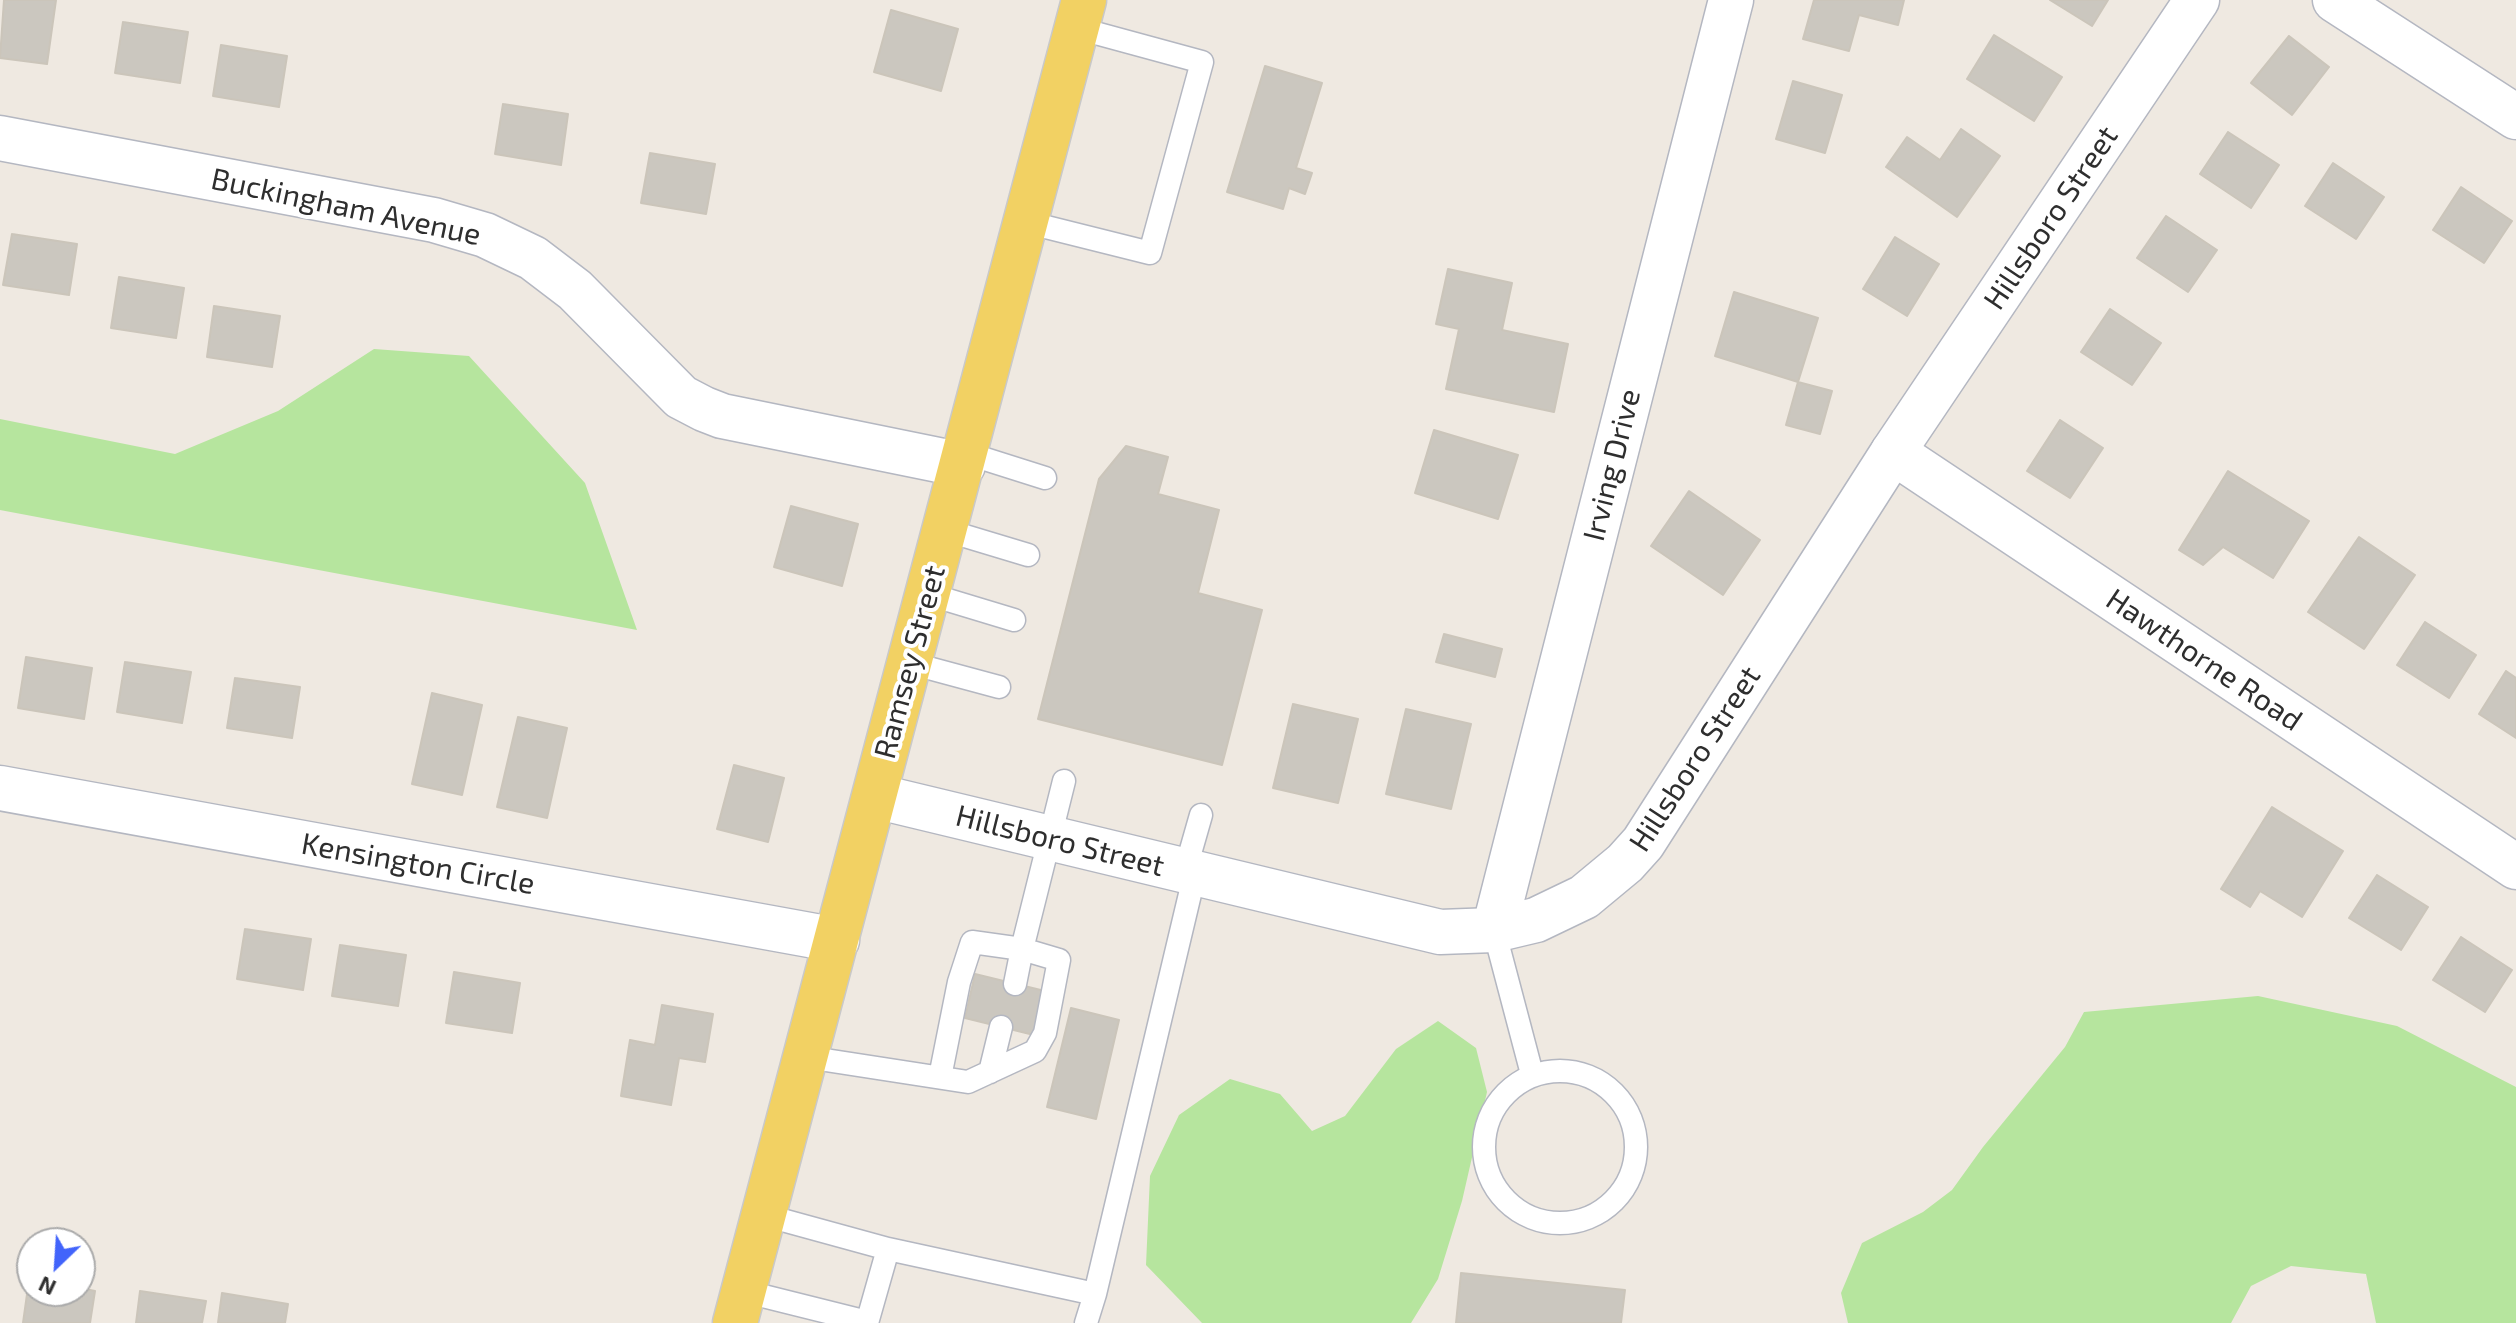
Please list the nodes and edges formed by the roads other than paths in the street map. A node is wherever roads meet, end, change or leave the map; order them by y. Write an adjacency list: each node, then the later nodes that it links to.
1 (1731, 0): 24 (street, Irving Drive)
2 (2197, 0): 8 (street, Hillsboro Street)
3 (2335, 0): 5 (street)
4 (1080, 14): 7 (main road, Ramsey Street); 7 (lane)
5 (2516, 117)
6 (0, 138): 9 (street, Buckingham Avenue)
7 (1026, 222): 9 (main road, Ramsey Street)
8 (1893, 452): 22 (street, Hawthorne Road); 24 (street, Hillsboro Street)
9 (964, 459): 10 (lane); 11 (main road, Ramsey Street)
10 (1045, 478)
11 (945, 530): 12 (lane); 13 (main road, Ramsey Street)
12 (1028, 555)
13 (928, 594): 14 (lane); 15 (main road, Ramsey Street)
14 (1014, 620)
15 (910, 663): 16 (lane); 19 (main road, Ramsey Street)
16 (999, 687)
17 (1064, 781): 21 (lane)
18 (0, 788): 25 (street, Kensington Circle)
19 (875, 796): 21 (street, Hillsboro Street); 25 (main road, Ramsey Street)
20 (1201, 815): 23 (lane)
21 (1049, 838): 23 (street, Hillsboro Street); 26 (lane)
22 (2516, 867)
23 (1190, 872): 24 (street, Hillsboro Street); 35 (lane)
24 (1494, 930): 31 (lane)
25 (837, 940): 29 (main road, Ramsey Street)
26 (1022, 949): 27 (lane); 30 (lane); 32 (lane)
27 (1015, 984)
28 (1001, 1027): 30 (lane)
29 (806, 1057): 32 (lane); 33 (main road, Ramsey Street)
30 (990, 1072): 32 (lane)
31 (1532, 1074): 31 (lane)
32 (940, 1077)
33 (764, 1215): 34 (lane); 36 (main road, Ramsey Street)
34 (888, 1249): 35 (lane); 37 (lane)
35 (1095, 1294): 38 (lane)
36 (739, 1307): 37 (lane)
37 (867, 1322)
38 (1086, 1323)

